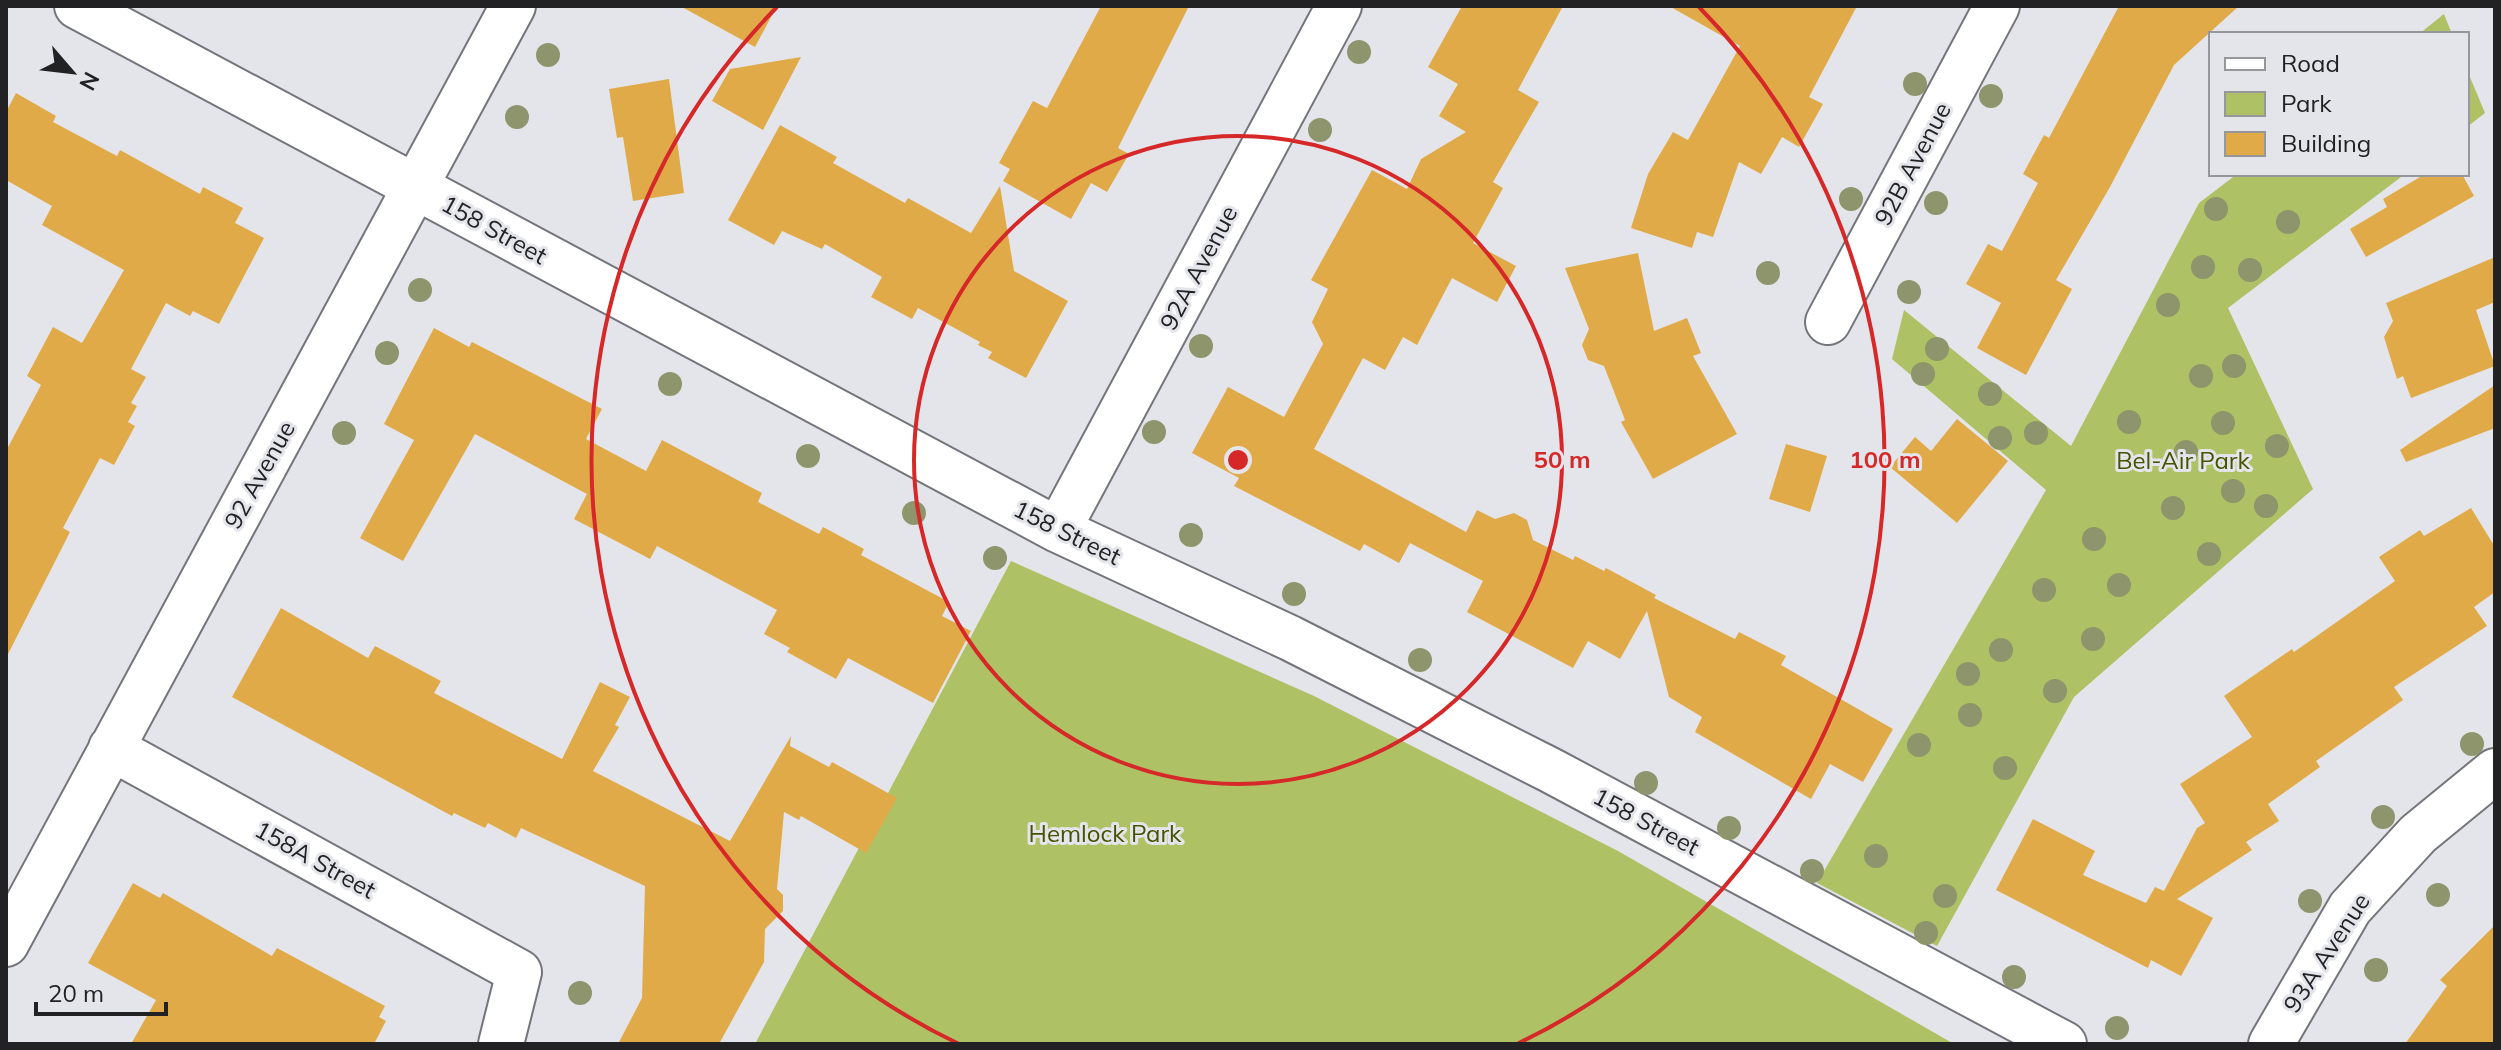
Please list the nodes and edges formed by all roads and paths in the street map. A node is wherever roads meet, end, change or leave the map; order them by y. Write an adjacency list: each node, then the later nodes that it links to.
1 (77, 6): 5 (street, 158 Street)
2 (513, 6): 5 (street, 92 Avenue)
3 (1339, 6): 7 (street, 92A Avenue)
4 (1997, 6): 6 (street, 92B Avenue)
5 (417, 188): 7 (street, 158 Street); 8 (street, 92 Avenue)
6 (1828, 322)
7 (1058, 530): 12 (street, 158 Street)
8 (111, 748): 10 (street, 92 Avenue); 11 (street, 158A Street)
9 (2495, 771): 13 (street, 93A Avenue)
10 (6, 944)
11 (501, 1044)
12 (2064, 1044)
13 (2271, 1044)

